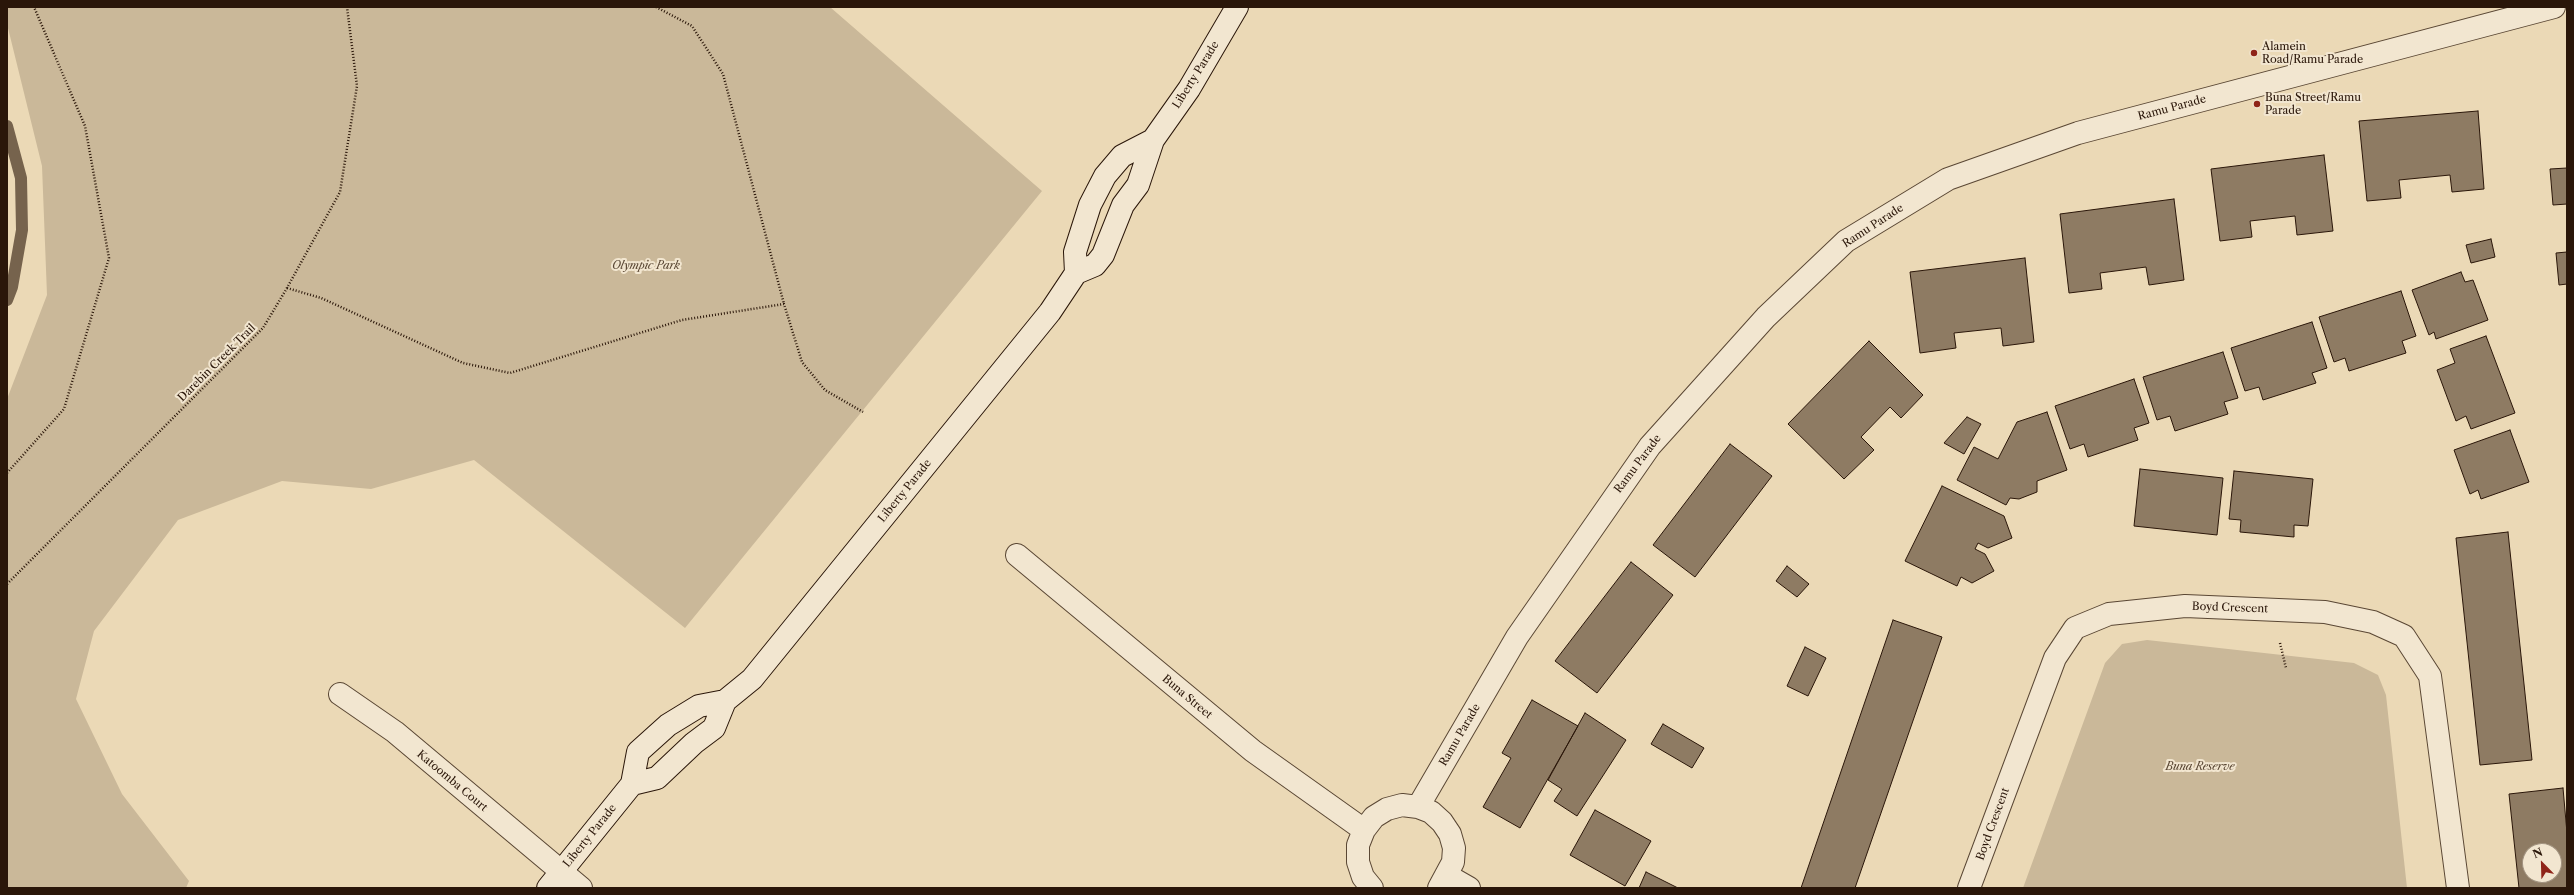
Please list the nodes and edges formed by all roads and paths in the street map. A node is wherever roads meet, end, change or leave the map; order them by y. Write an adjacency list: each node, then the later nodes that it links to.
1 (34, 7): 11 (path)
2 (347, 7): 8 (path, Darebin Creek Trail)
3 (656, 7): 9 (path)
4 (1237, 7): 6 (street, Liberty Parade)
5 (2554, 7): 17 (street, Ramu Parade)
6 (1153, 140): 7 (street, Liberty Parade); 7 (street, Liberty Parade)
7 (1076, 273): 15 (street, Liberty Parade)
8 (287, 288): 9 (path); 13 (path, Darebin Creek Trail)
9 (784, 304): 10 (path)
10 (863, 412)
11 (7, 473)
12 (1016, 555): 18 (street, Buna Street)
13 (7, 584)
14 (340, 694): 19 (street, Katoomba Court)
15 (725, 701): 16 (street, Liberty Parade); 16 (street, Liberty Parade)
16 (632, 784): 19 (street, Liberty Parade)
17 (1418, 807): 18 (street); 20 (street)
18 (1364, 830): 22 (street)
19 (555, 880): 21 (street, Katoomba Court)
20 (1444, 882): 23 (street)
21 (581, 888)
22 (1372, 888)
23 (1469, 888)
24 (1969, 888): 25 (street, Boyd Crescent)
25 (2458, 888)

